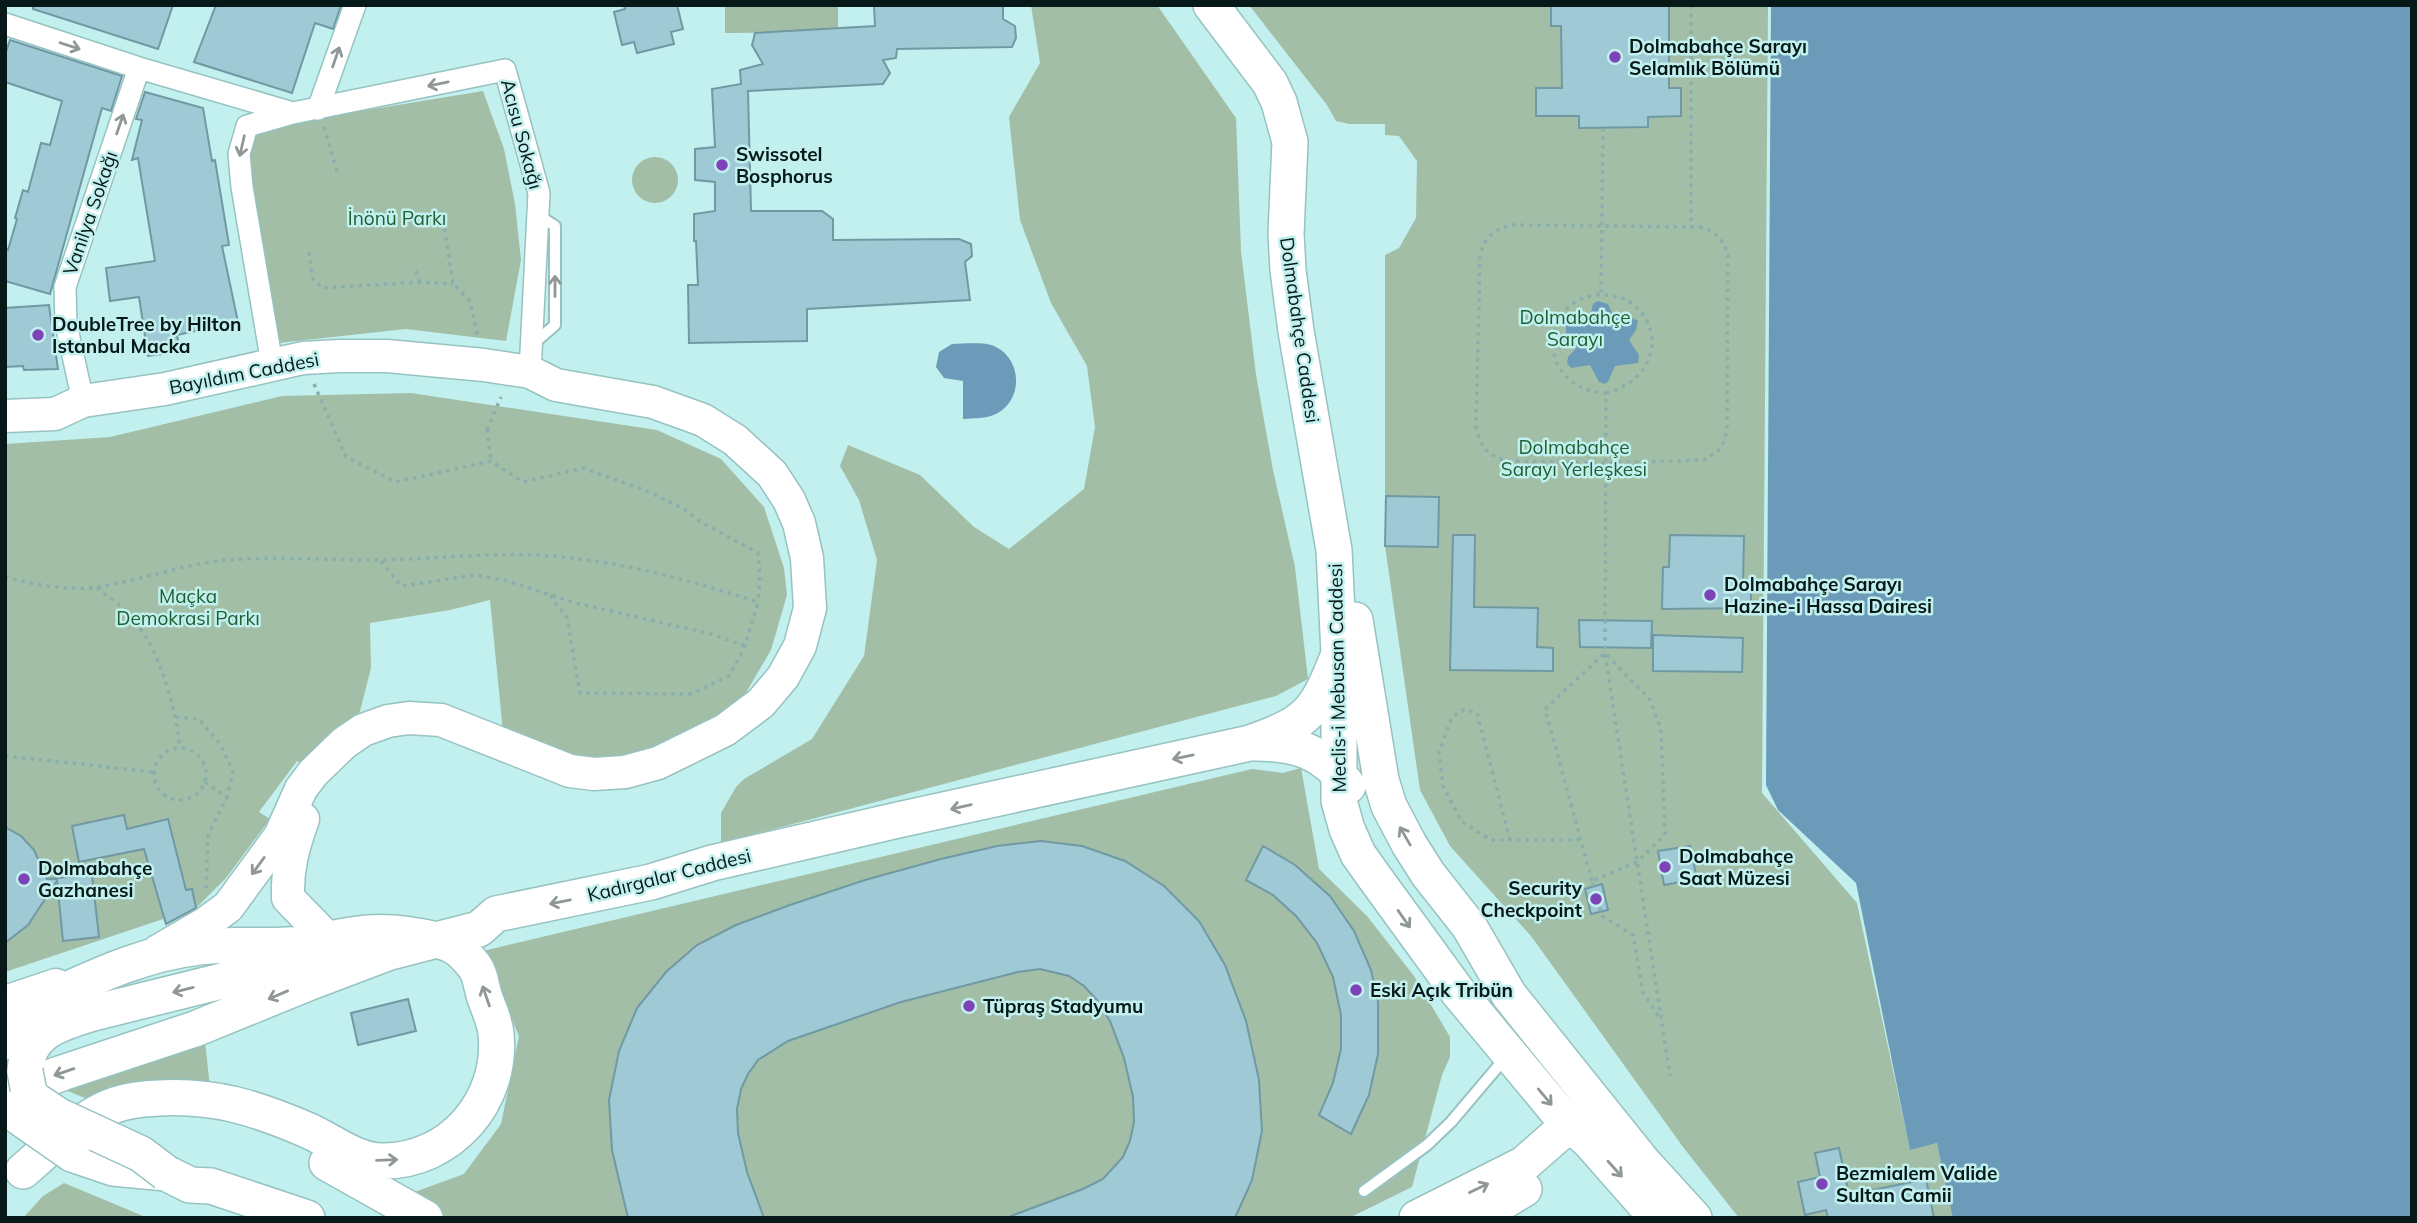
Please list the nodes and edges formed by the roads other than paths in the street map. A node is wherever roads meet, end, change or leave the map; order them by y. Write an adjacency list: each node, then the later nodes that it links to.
1 (355, 5): 5 (street, one-way to 1)
2 (1211, 5): 12 (main road, Dolmabahçe Caddesi)
3 (5, 24): 4 (street, Acısu Sokağı, one-way to 4)
4 (139, 68): 6 (street, Acısu Sokağı); 10 (street, Vanilya Sokağı, one-way to 4)
5 (318, 109): 6 (street, Acısu Sokağı); 7 (street, Acısu Sokağı, one-way to 5)
6 (293, 113): 8 (street, Acısu Sokağı, one-way to 8)
7 (532, 358): 8 (main road, Bayıldım Caddesi); 16 (main road, Bayıldım Caddesi); 17 (main road, Bayıldım Caddesi, one-way to 17)
8 (272, 364): 10 (main road, Bayıldım Caddesi)
9 (5, 398): 10 (main road, Bayıldım Caddesi)
10 (83, 401): 11 (main road, Bayıldım Caddesi)
11 (5, 416)
12 (1334, 550): 13 (main road, Meclis-i Mebusan Caddesi); 23 (main road, Meclis-i Mebusan Caddesi, one-way to 12)
13 (1339, 654): 14 (main road, Kadırgalar Caddesi); 15 (main road, Meclis-i Mebusan Caddesi)
14 (1250, 743): 15 (main road, Kadırgalar Caddesi); 20 (main road, Kadırgalar Caddesi, one-way to 20)
15 (1338, 771): 23 (main road); 26 (main road, Meclis-i Mebusan Caddesi, one-way to 26)
16 (288, 898): 17 (main road); 19 (main road)
17 (217, 902): 21 (main road, Bayıldım Caddesi)
18 (391, 934): 19 (main road, Kadırgalar Caddesi); 20 (main road, Kadırgalar Caddesi); 27 (main road, one-way to 27)
19 (329, 940): 21 (main road, Kadırgalar Caddesi)
20 (435, 941): 27 (main road, one-way to 27); 29 (main road, one-way to 20)
21 (148, 957): 22 (main road, Kadırgalar Caddesi)
22 (92, 977): 24 (main road); 25 (main road, Kadırgalar Caddesi)
23 (1509, 995): 28 (main road, Meclis-i Mebusan Caddesi)
24 (5, 1002)
25 (5, 1042)
26 (1509, 1054): 28 (main road, Meclis-i Mebusan Caddesi, one-way to 28); 31 (lane)
27 (12, 1089): 30 (main road, bridge)
28 (1593, 1124): 35 (main road, one-way to 28); 36 (main road); 37 (main road, Meclis-i Mebusan Caddesi, one-way to 37); 38 (main road, Meclis-i Mebusan Caddesi)
29 (14, 1179): 34 (main road)
30 (178, 1179): 32 (main road); 33 (main road)
31 (1364, 1191)
32 (238, 1218)
33 (307, 1218)
34 (425, 1218)
35 (1417, 1218)
36 (1476, 1218)
37 (1657, 1218)
38 (1694, 1218)

